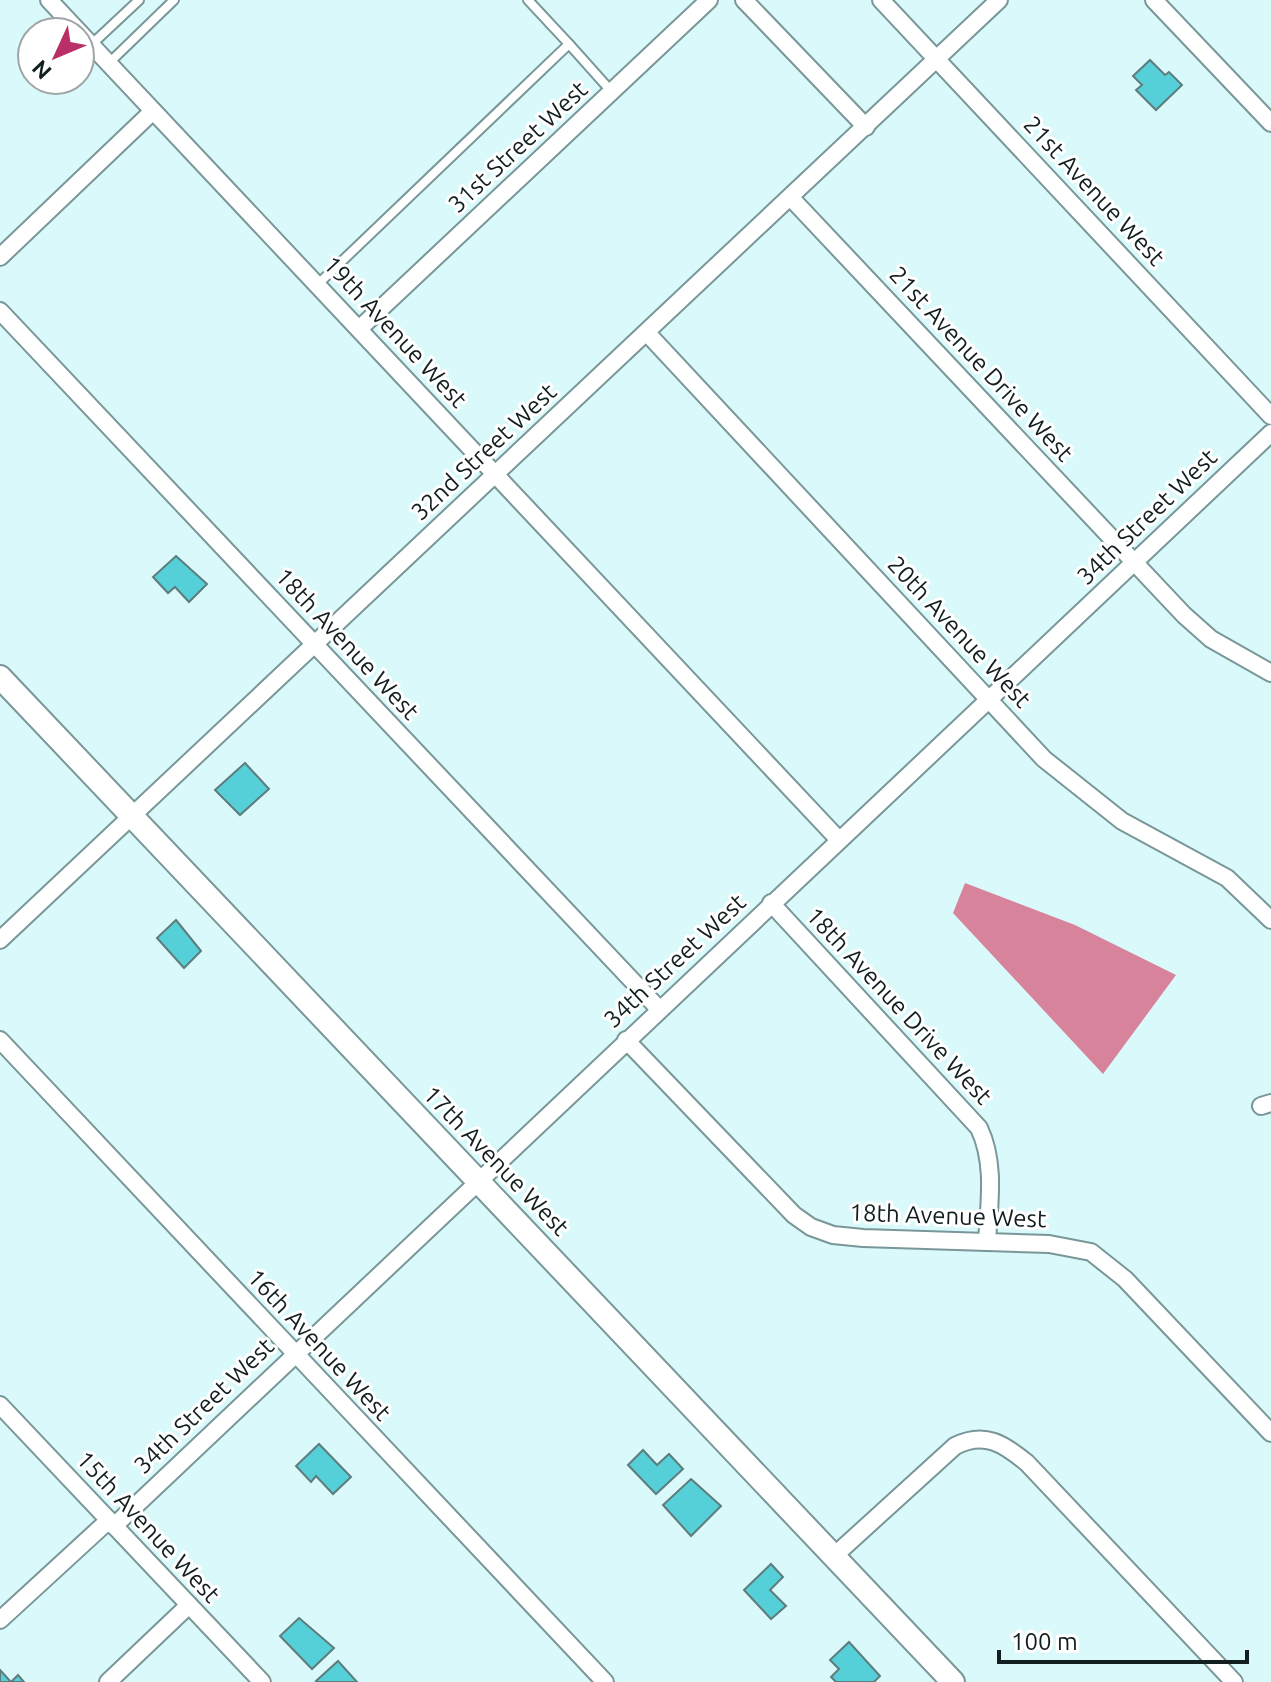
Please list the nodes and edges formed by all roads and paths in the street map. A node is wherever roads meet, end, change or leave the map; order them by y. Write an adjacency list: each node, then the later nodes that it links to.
1 (49, 0): 10 (street, 19th Avenue West)
2 (139, 0): 11 (lane)
3 (174, 0): 15 (lane)
4 (528, 0): 12 (lane)
5 (709, 0): 16 (street, 31st Street West)
6 (744, 0): 19 (street)
7 (881, 0): 14 (street, 21st Avenue West)
8 (999, 0): 14 (street, 32nd Street West)
9 (1154, 0): 18 (street)
10 (64, 16)
11 (96, 28)
12 (569, 44): 16 (lane); 22 (lane)
13 (96, 50): 15 (street, 19th Avenue West)
14 (937, 58): 19 (street, 32nd Street West); 26 (street, 21st Avenue West)
15 (109, 63): 17 (street, 19th Avenue West)
16 (611, 92): 24 (street, 31st Street West)
17 (153, 111): 21 (street); 22 (street, 19th Avenue West)
18 (1271, 123)
19 (866, 127): 20 (street, 32nd Street West)
20 (792, 199): 25 (street, 32nd Street West); 29 (street, 21st Avenue Drive West)
21 (0, 257)
22 (317, 285): 24 (street, 19th Avenue West)
23 (0, 311): 30 (street, 18th Avenue West)
24 (359, 329): 28 (street, 19th Avenue West)
25 (648, 334): 28 (street, 32nd Street West); 33 (street, 20th Avenue West)
26 (1271, 416)
27 (1271, 433): 29 (street, 34th Street West)
28 (496, 473): 30 (street, 32nd Street West); 35 (street, 19th Avenue West)
29 (1135, 563): 31 (street, 21st Avenue Drive West); 33 (street, 34th Street West)
30 (313, 643): 34 (street, 32nd Street West); 39 (street, 18th Avenue West)
31 (1271, 673)
32 (0, 677): 34 (street, 17th Avenue West)
33 (989, 700): 35 (street, 34th Street West); 37 (street, 20th Avenue West)
34 (132, 816): 38 (street, 32nd Street West); 42 (street, 17th Avenue West)
35 (839, 840): 36 (street, 34th Street West)
36 (771, 903): 39 (street, 34th Street West); 43 (street, 18th Avenue Drive West)
37 (1271, 920)
38 (0, 940)
39 (659, 1009): 41 (street, 34th Street West)
40 (0, 1040): 44 (street, 16th Avenue West)
41 (626, 1040): 42 (street, 34th Street West); 43 (street, 18th Avenue West)
42 (478, 1180): 44 (street, 34th Street West); 48 (street, 17th Avenue West)
43 (987, 1242): 46 (street, 18th Avenue West)
44 (294, 1354): 47 (street, 34th Street West); 53 (street, 16th Avenue West)
45 (0, 1405): 47 (street, 15th Avenue West)
46 (1271, 1433)
47 (111, 1523): 49 (street, 15th Avenue West); 50 (street, 34th Street West)
48 (834, 1556): 54 (street, 17th Avenue West); 55 (street)
49 (189, 1605): 51 (street); 52 (street, 15th Avenue West)
50 (0, 1620)
51 (108, 1682)
52 (262, 1682)
53 (605, 1682)
54 (953, 1682)
55 (1234, 1682)

